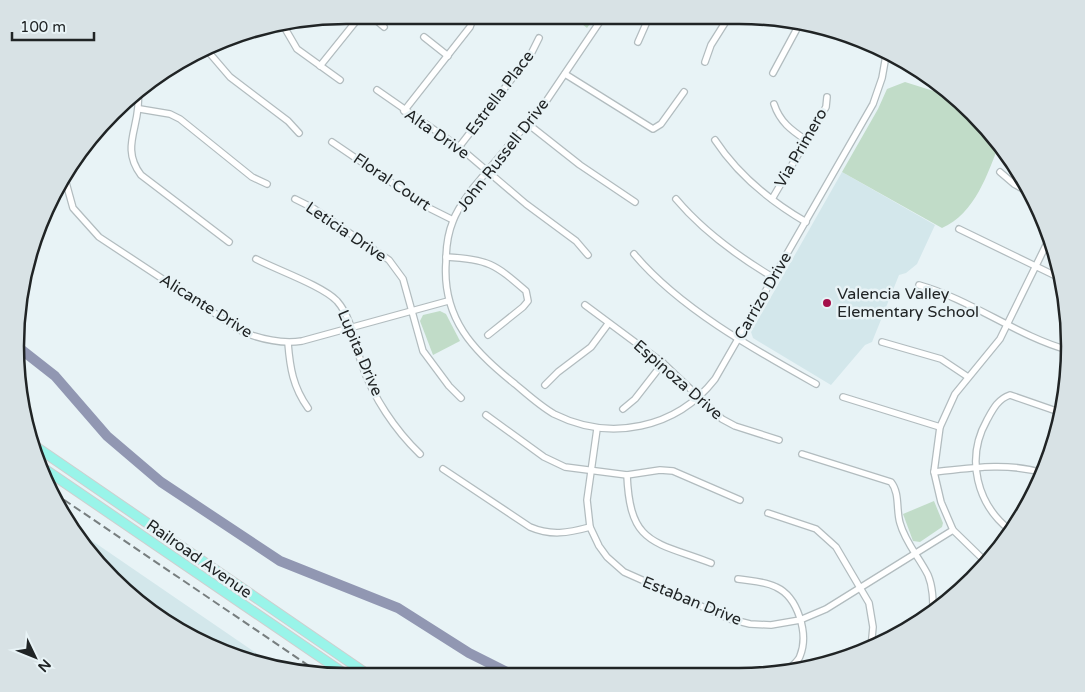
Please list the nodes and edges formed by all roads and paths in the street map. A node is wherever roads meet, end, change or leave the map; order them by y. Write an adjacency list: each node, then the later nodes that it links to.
1 (354, 24): 17 (street)
2 (380, 24): 7 (street)
3 (471, 24): 14 (street)
4 (598, 24): 18 (street, John Russell Drive)
5 (646, 24): 12 (street)
6 (724, 24): 16 (street)
7 (384, 27)
8 (797, 29): 19 (street)
9 (286, 30): 17 (street)
10 (424, 37): 14 (street)
11 (539, 38): 33 (street, Estrella Place)
12 (638, 42)
13 (210, 54): 29 (street)
14 (448, 56): 27 (street)
15 (885, 59): 44 (street, Carrizo Drive)
16 (705, 62)
17 (320, 66): 20 (street)
18 (565, 74): 22 (street); 28 (street, John Russell Drive)
19 (774, 74)
20 (340, 80)
21 (377, 90): 27 (street, Alta Drive)
22 (684, 92)
23 (827, 97): 31 (street, Via Primero)
24 (139, 100): 26 (street)
25 (774, 104): 31 (street)
26 (140, 109): 36 (street); 46 (street)
27 (404, 110): 33 (street, Alta Drive)
28 (528, 124): 34 (street, John Russell Drive); 42 (street)
29 (299, 133)
30 (715, 140): 41 (street)
31 (806, 140): 41 (street, Via Primero)
32 (332, 142): 43 (street, Floral Court)
33 (459, 147): 34 (street, Alta Drive)
34 (488, 171): 43 (street, John Russell Drive); 49 (street, Alta Drive)
35 (1000, 172): 38 (street)
36 (267, 184)
37 (67, 185): 65 (street, Alicante Drive)
38 (1019, 186)
39 (295, 199): 58 (street, Leticia Drive)
40 (676, 199): 54 (street)
41 (772, 199): 44 (street)
42 (635, 202)
43 (453, 220): 50 (street, John Russell Drive)
44 (806, 222): 54 (street, Carrizo Drive)
45 (959, 229): 52 (street)
46 (229, 242)
47 (1045, 247): 52 (street)
48 (634, 254): 63 (street)
49 (588, 255)
50 (446, 257): 56 (street, John Russell Drive); 62 (street)
51 (256, 259): 61 (street, Lupita Drive)
52 (1036, 266): 53 (street); 59 (street)
53 (1053, 274)
54 (774, 278): 63 (street, Carrizo Drive)
55 (919, 285): 59 (street)
56 (448, 302): 58 (street, Alicante Drive); 77 (street, John Russell Drive)
57 (586, 305): 60 (street, Espinoza Drive)
58 (412, 312): 61 (street, Alicante Drive); 73 (street, Leticia Drive)
59 (1008, 323): 66 (street); 68 (street)
60 (608, 324): 67 (street, Espinoza Drive); 70 (street)
61 (351, 330): 65 (street, Alicante Drive); 83 (street, Lupita Drive)
62 (488, 335)
63 (740, 338): 69 (street); 72 (street, Carrizo Drive)
64 (882, 342): 68 (street)
65 (288, 343): 74 (street)
66 (1061, 348)
67 (662, 362): 72 (street, Espinoza Drive); 75 (street)
68 (968, 377): 79 (street)
69 (816, 384)
70 (545, 385)
71 (843, 396): 79 (street)
72 (699, 397): 80 (street, Carrizo Drive); 81 (street, Espinoza Drive)
73 (461, 398)
74 (308, 408)
75 (623, 409)
76 (1055, 410): 85 (street)
77 (552, 413): 80 (street, Carrizo Drive)
78 (486, 415): 87 (street)
79 (940, 427): 89 (street)
80 (597, 429): 87 (street, Estaban Drive)
81 (779, 440)
82 (41, 450): 107 (main road, Railroad Avenue)
83 (420, 454)
84 (802, 454): 97 (street)
85 (976, 468): 89 (street); 90 (street); 95 (street)
86 (443, 469): 94 (street)
87 (591, 470): 91 (street); 94 (street, Estaban Drive)
88 (50, 472): 106 (main road, Railroad Avenue)
89 (934, 472): 96 (street)
90 (1036, 472)
91 (627, 475): 92 (street); 99 (street)
92 (740, 500)
93 (768, 514): 101 (street)
94 (590, 527): 103 (street, Estaban Drive)
95 (1006, 527)
96 (953, 530): 97 (street, Estaban Drive); 98 (street)
97 (914, 552): 101 (street, Estaban Drive); 102 (street)
98 (981, 558)
99 (712, 563)
100 (738, 579): 103 (street)
101 (860, 587): 103 (street, Estaban Drive); 104 (street)
102 (933, 604)
103 (800, 620): 105 (street)
104 (871, 640)
105 (794, 663)
106 (336, 668)
107 (358, 668)

